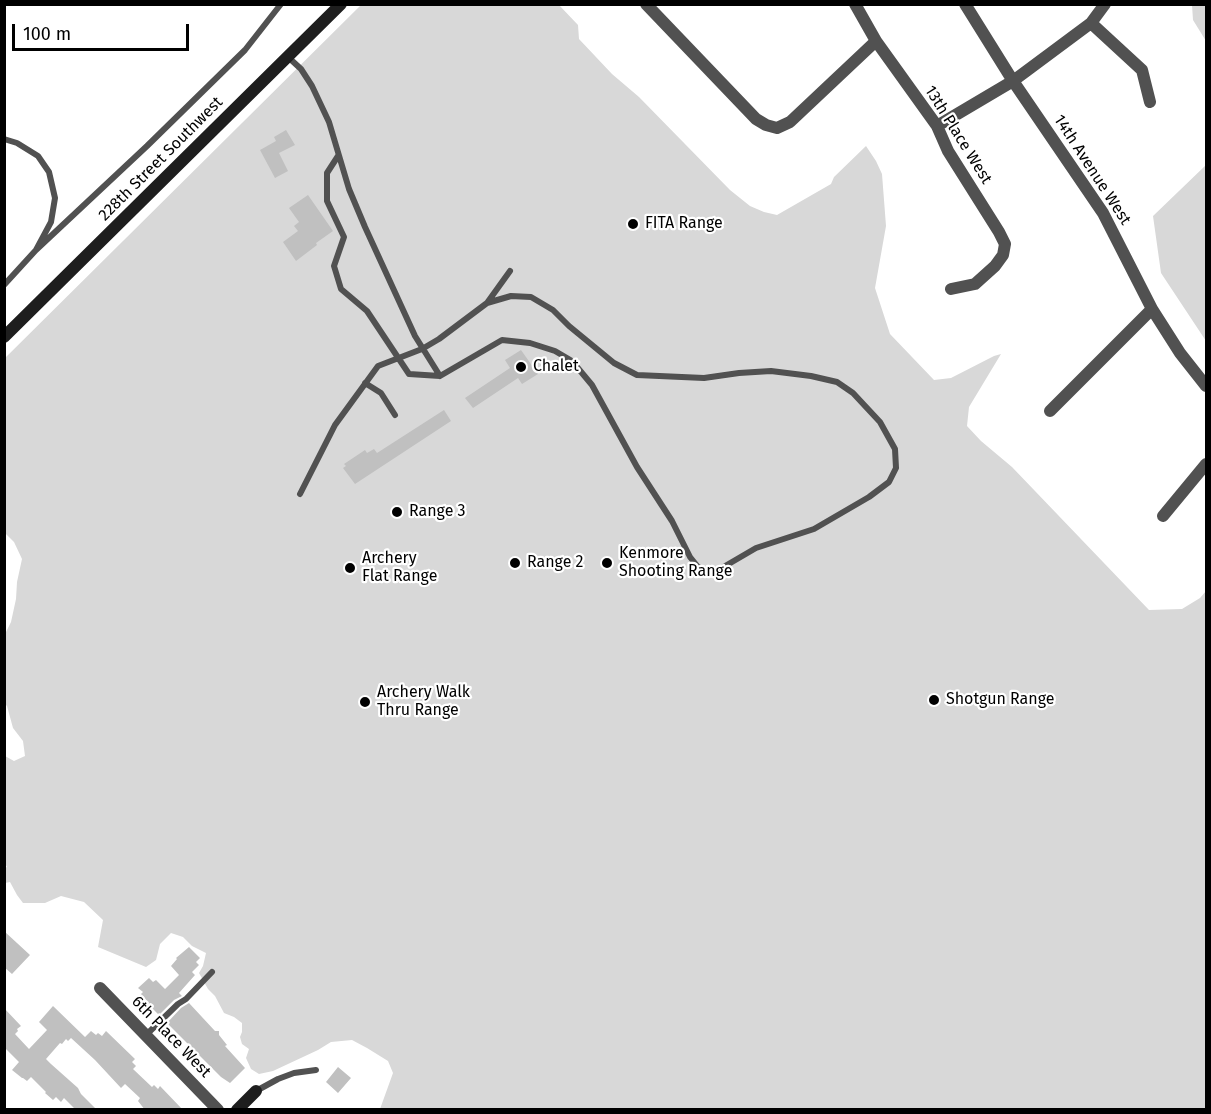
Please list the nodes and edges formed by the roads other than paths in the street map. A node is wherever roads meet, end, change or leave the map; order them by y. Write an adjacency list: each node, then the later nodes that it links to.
1 (281, 4): 15 (lane)
2 (341, 4): 9 (main road, 228th Street Southwest)
3 (646, 4): 8 (street)
4 (855, 4): 8 (street, 13th Place West)
5 (965, 4): 10 (street, 14th Avenue West)
6 (1105, 4): 7 (street)
7 (1091, 23): 10 (street); 11 (street)
8 (876, 41): 12 (street, 13th Place West)
9 (288, 57): 14 (lane); 21 (main road, 228th Street Southwest)
10 (1013, 81): 12 (street); 20 (street, 14th Avenue West)
11 (1150, 102)
12 (937, 126): 18 (street, 13th Place West)
13 (4, 139): 15 (lane)
14 (338, 156): 22 (lane); 23 (lane)
15 (36, 250): 17 (lane)
16 (510, 271): 19 (lane)
17 (4, 285)
18 (951, 290)
19 (487, 303): 22 (lane); 24 (lane)
20 (1152, 309): 26 (street, 14th Avenue West); 27 (street)
21 (4, 337)
22 (422, 349): 23 (lane); 24 (lane)
23 (398, 357): 24 (lane); 25 (lane)
24 (440, 376)
25 (365, 383): 28 (lane); 30 (lane)
26 (1206, 386)
27 (1050, 411)
28 (395, 416)
29 (1206, 464): 31 (street)
30 (300, 494)
31 (1163, 516)
32 (212, 972): 34 (lane)
33 (100, 988): 34 (street, 6th Place West)
34 (146, 1035): 37 (street, 6th Place West)
35 (316, 1071): 36 (lane)
36 (256, 1091): 38 (main road)
37 (218, 1110)
38 (237, 1110)

